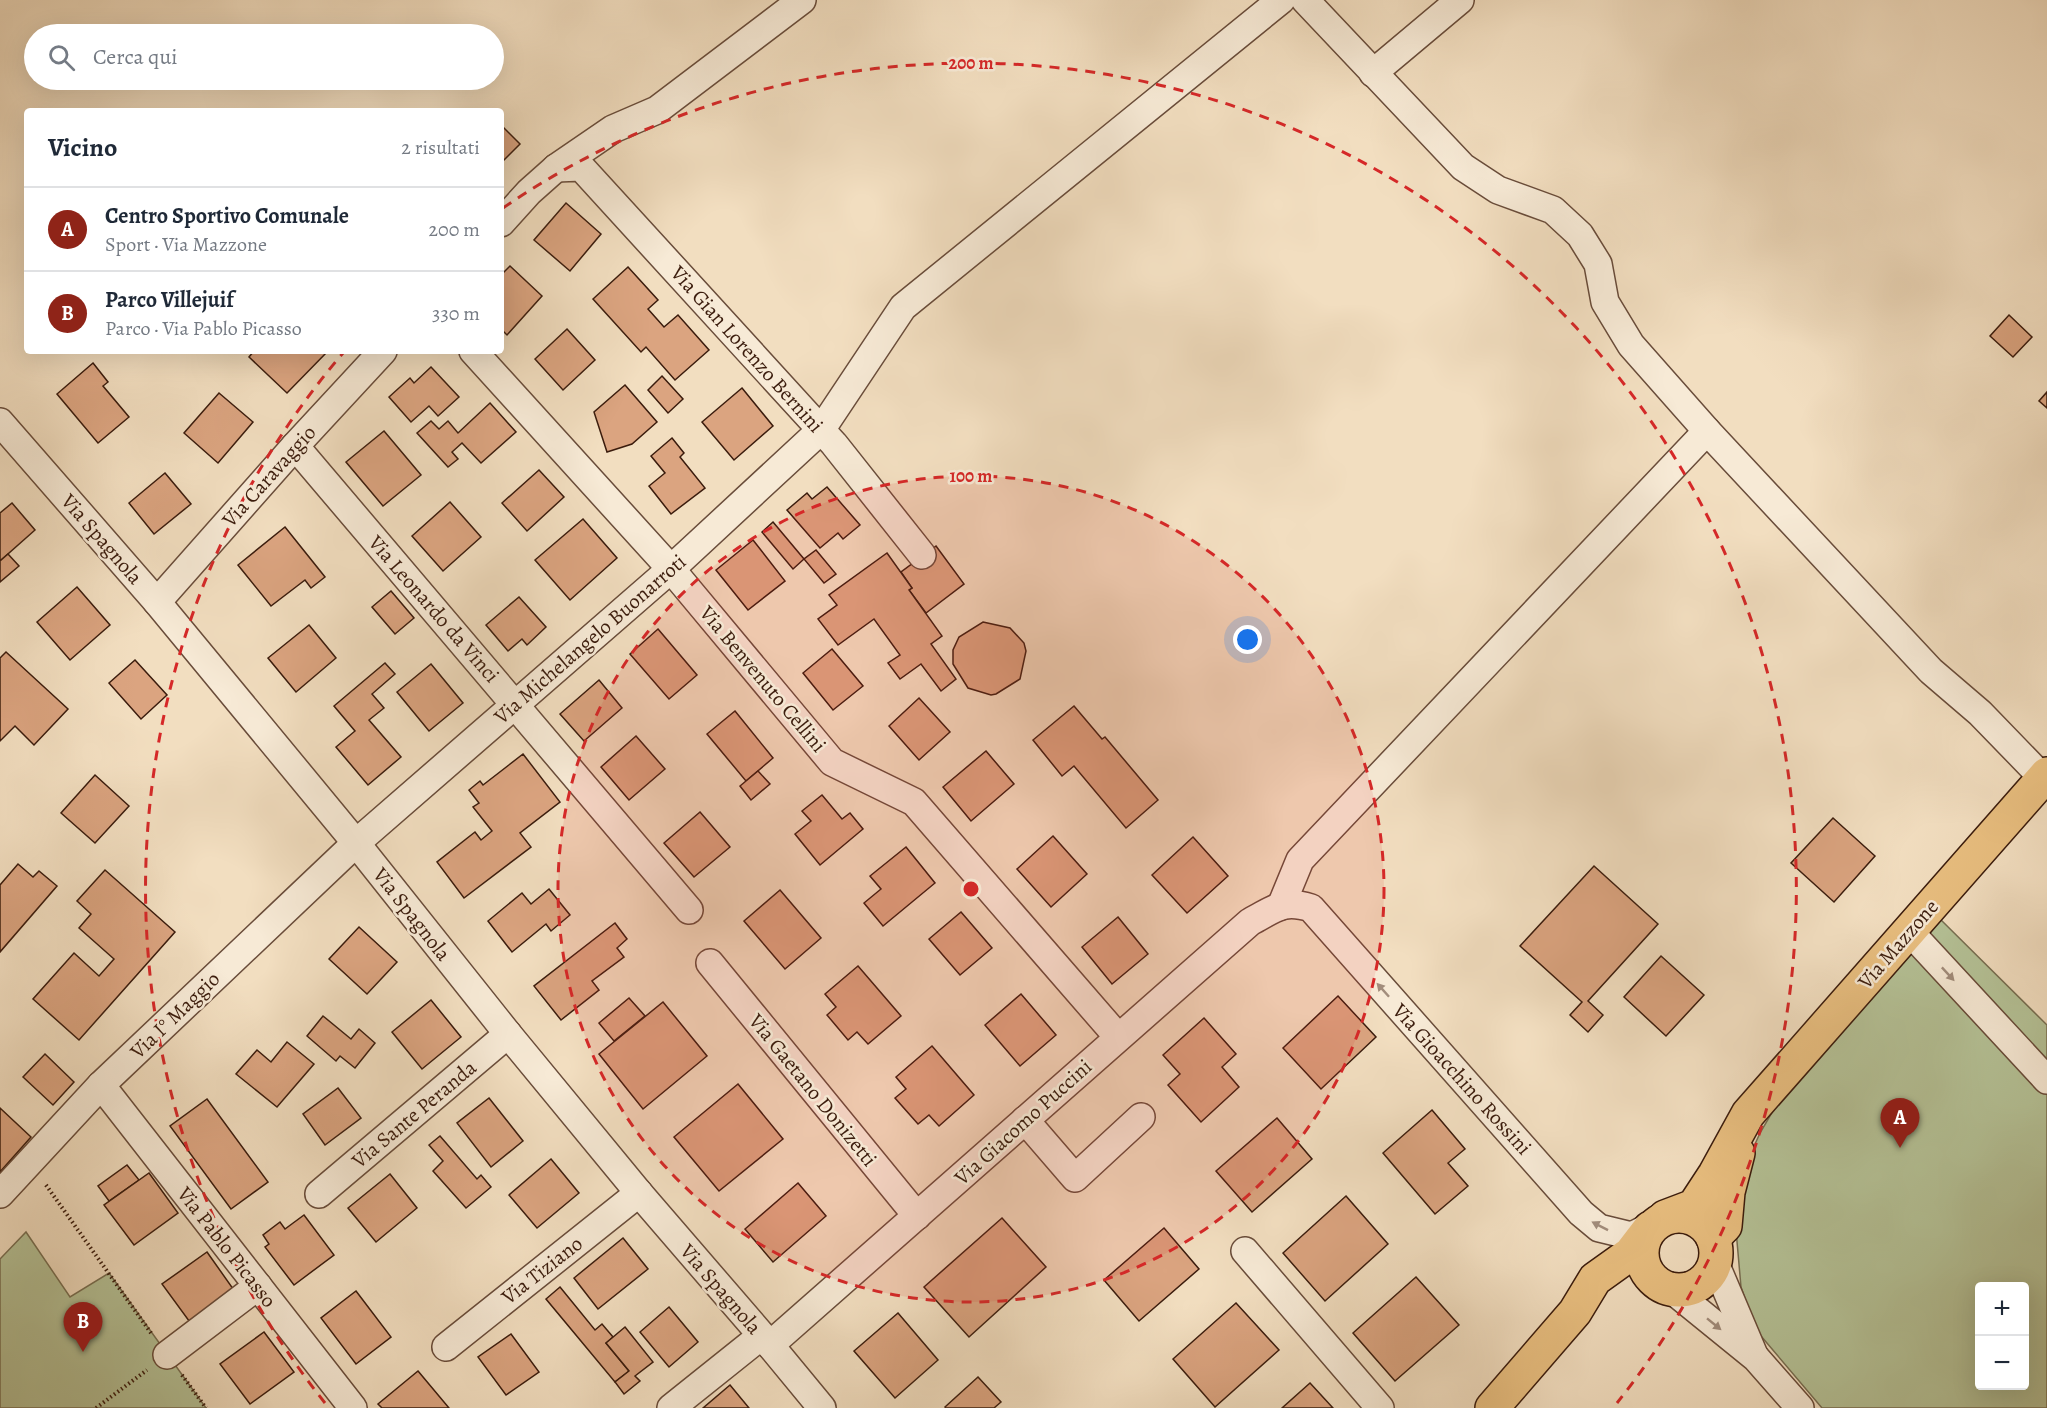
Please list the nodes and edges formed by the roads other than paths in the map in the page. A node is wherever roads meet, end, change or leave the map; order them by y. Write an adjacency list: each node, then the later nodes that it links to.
1 (802, 0): 6 (street)
2 (1281, 0): 11 (street, Via Michelangelo Buonarroti)
3 (1305, 0): 5 (street)
4 (1460, 0): 5 (street)
5 (1373, 73): 12 (street)
6 (556, 168): 7 (street); 11 (street, Via Gian Lorenzo Bernini)
7 (504, 220)
8 (380, 354): 13 (street, Via Caravaggio)
9 (477, 354): 15 (street, Via Benvenuto Cellini)
10 (0, 422): 16 (street, Via Spagnola)
11 (821, 430): 14 (street, Via Gian Lorenzo Bernini); 15 (street, Via Michelangelo Buonarroti)
12 (1707, 432): 18 (street); 20 (street)
13 (295, 446): 16 (street, Via Caravaggio); 17 (street, Via Leonardo da Vinci)
14 (922, 555)
15 (671, 569): 17 (street, Via Michelangelo Buonarroti); 25 (street, Via Benvenuto Cellini)
16 (157, 602): 19 (street, Via Spagnola)
17 (516, 704): 19 (street, Via Michelangelo Buonarroti); 21 (street, Via Leonardo da Vinci)
18 (2045, 776): 22 (main road, Via Mazzone)
19 (356, 843): 24 (street, Via Spagnola); 27 (street, Via I° Maggio)
20 (1281, 906): 25 (street, Via Giacomo Puccini); 35 (street, Via Gioacchino Rossini, one-way to 20)
21 (689, 910)
22 (1909, 931): 26 (street, one-way to 26); 28 (main road, Via Mazzone)
23 (710, 963): 34 (street, Via Gaetano Donizetti)
24 (508, 1034): 31 (street, Via Spagnola); 33 (street, Via Sante Peranda)
25 (1118, 1037): 30 (street, Via Giacomo Puccini)
26 (2047, 1080)
27 (101, 1085): 32 (street, Via I° Maggio); 38 (street, Via Pablo Picasso)
28 (1748, 1114): 35 (main road, Via Mazzone); 36 (main road, Via Mazzone)
29 (1141, 1118): 30 (street)
30 (1025, 1120): 34 (street, Via Giacomo Puccini)
31 (639, 1193): 41 (street, Via Spagnola); 42 (street, Via Tiziano)
32 (0, 1194)
33 (320, 1194)
34 (917, 1216): 41 (street, Via Giacomo Puccini)
35 (1656, 1223): 36 (main road); 39 (main road); 40 (main road, Via Mazzone)
36 (1714, 1250): 39 (main road, Via Mazzone); 44 (street)
37 (1245, 1251): 48 (street)
38 (258, 1286): 43 (street); 45 (street, Via Pablo Picasso)
39 (1664, 1287): 40 (main road, Via Mazzone); 44 (street, one-way to 44)
40 (1575, 1312): 49 (main road, Via Mazzone)
41 (765, 1340): 46 (street, Via Giacomo Puccini); 47 (street, Via Spagnola)
42 (446, 1347)
43 (167, 1355)
44 (1756, 1358): 50 (street)
45 (353, 1408)
46 (670, 1408)
47 (822, 1408)
48 (1380, 1408)
49 (1492, 1408)
50 (1800, 1408)

